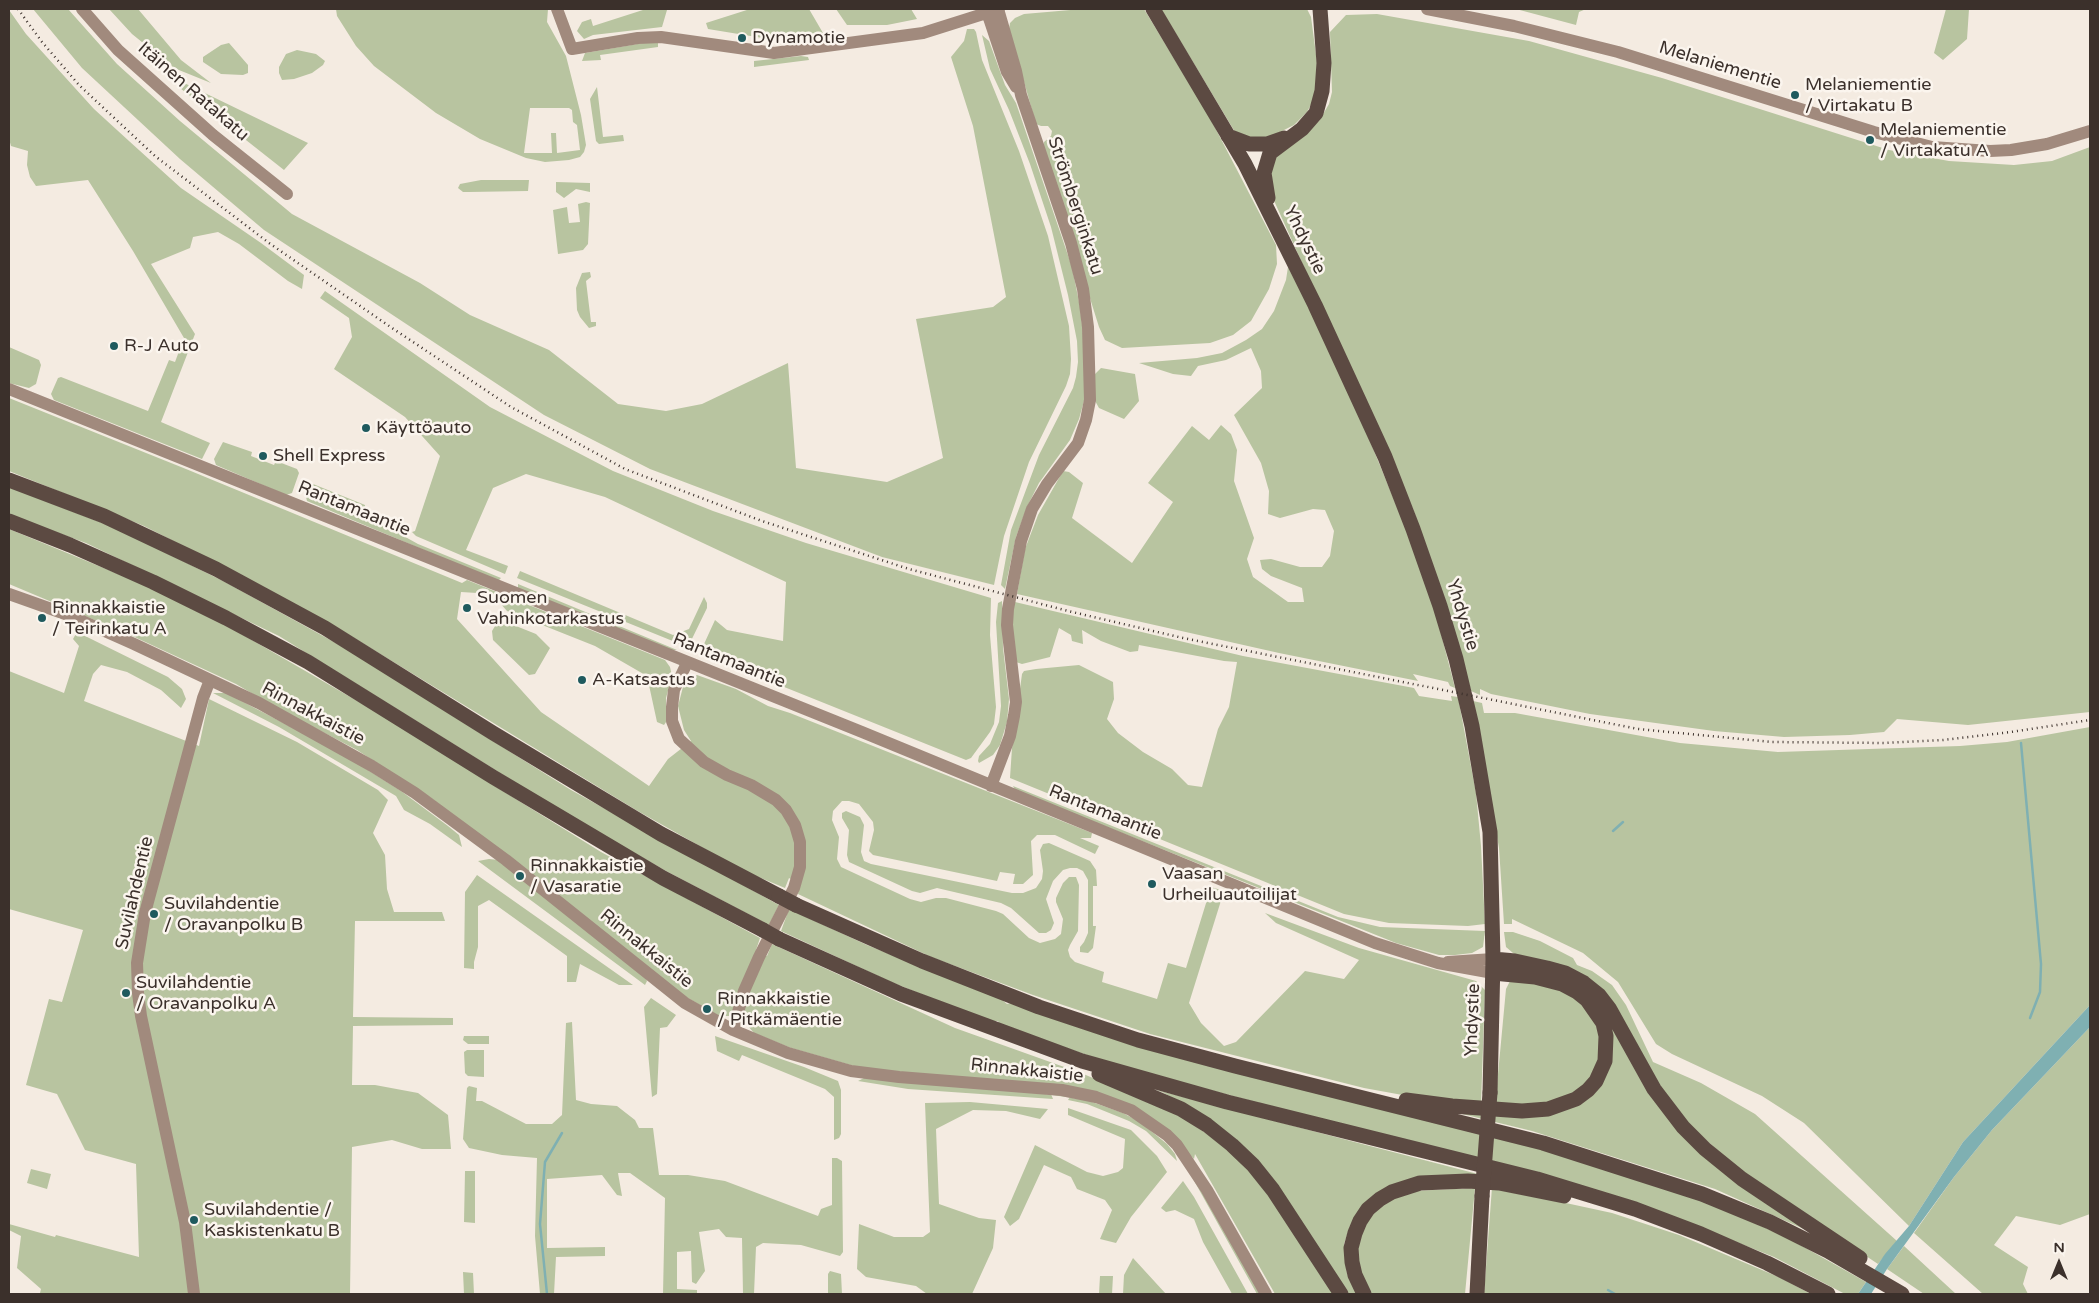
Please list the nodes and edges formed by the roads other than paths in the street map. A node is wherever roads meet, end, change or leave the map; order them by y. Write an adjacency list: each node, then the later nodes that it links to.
1 (82, 9): 10 (street, Itäinen Ratakatu)
2 (557, 9): 3 (street)
3 (993, 9): 18 (street, Strömberginkatu)
4 (1153, 9): 8 (highway, Yhdystie)
5 (1320, 9): 9 (highway)
6 (1427, 9): 7 (street, Melaniementie)
7 (2090, 131)
8 (1228, 136): 9 (highway); 11 (highway, Yhdystie)
9 (1291, 136): 11 (highway)
10 (286, 194)
11 (1274, 221): 19 (highway, Yhdystie)
12 (9, 389): 16 (street, Rantamaantie)
13 (9, 480): 22 (highway, bridge)
14 (9, 521): 21 (highway, bridge)
15 (9, 594): 17 (street, Rinnakkaistie)
16 (687, 663): 18 (street, Rantamaantie); 20 (street)
17 (210, 680): 20 (street, Rinnakkaistie); 25 (street, Suvilahdentie)
18 (991, 786): 19 (street, Rantamaantie)
19 (1493, 966): 22 (highway); 24 (highway); 29 (highway, Yhdystie, bridge)
20 (733, 1030): 26 (street, Rinnakkaistie)
21 (1082, 1061): 23 (highway); 27 (highway)
22 (1375, 1100): 24 (highway)
23 (1635, 1209): 28 (highway); 30 (highway)
24 (1870, 1270): 31 (highway)
25 (194, 1294)
26 (1266, 1294)
27 (1341, 1294)
28 (1364, 1294)
29 (1477, 1294)
30 (1828, 1294)
31 (1904, 1294)

